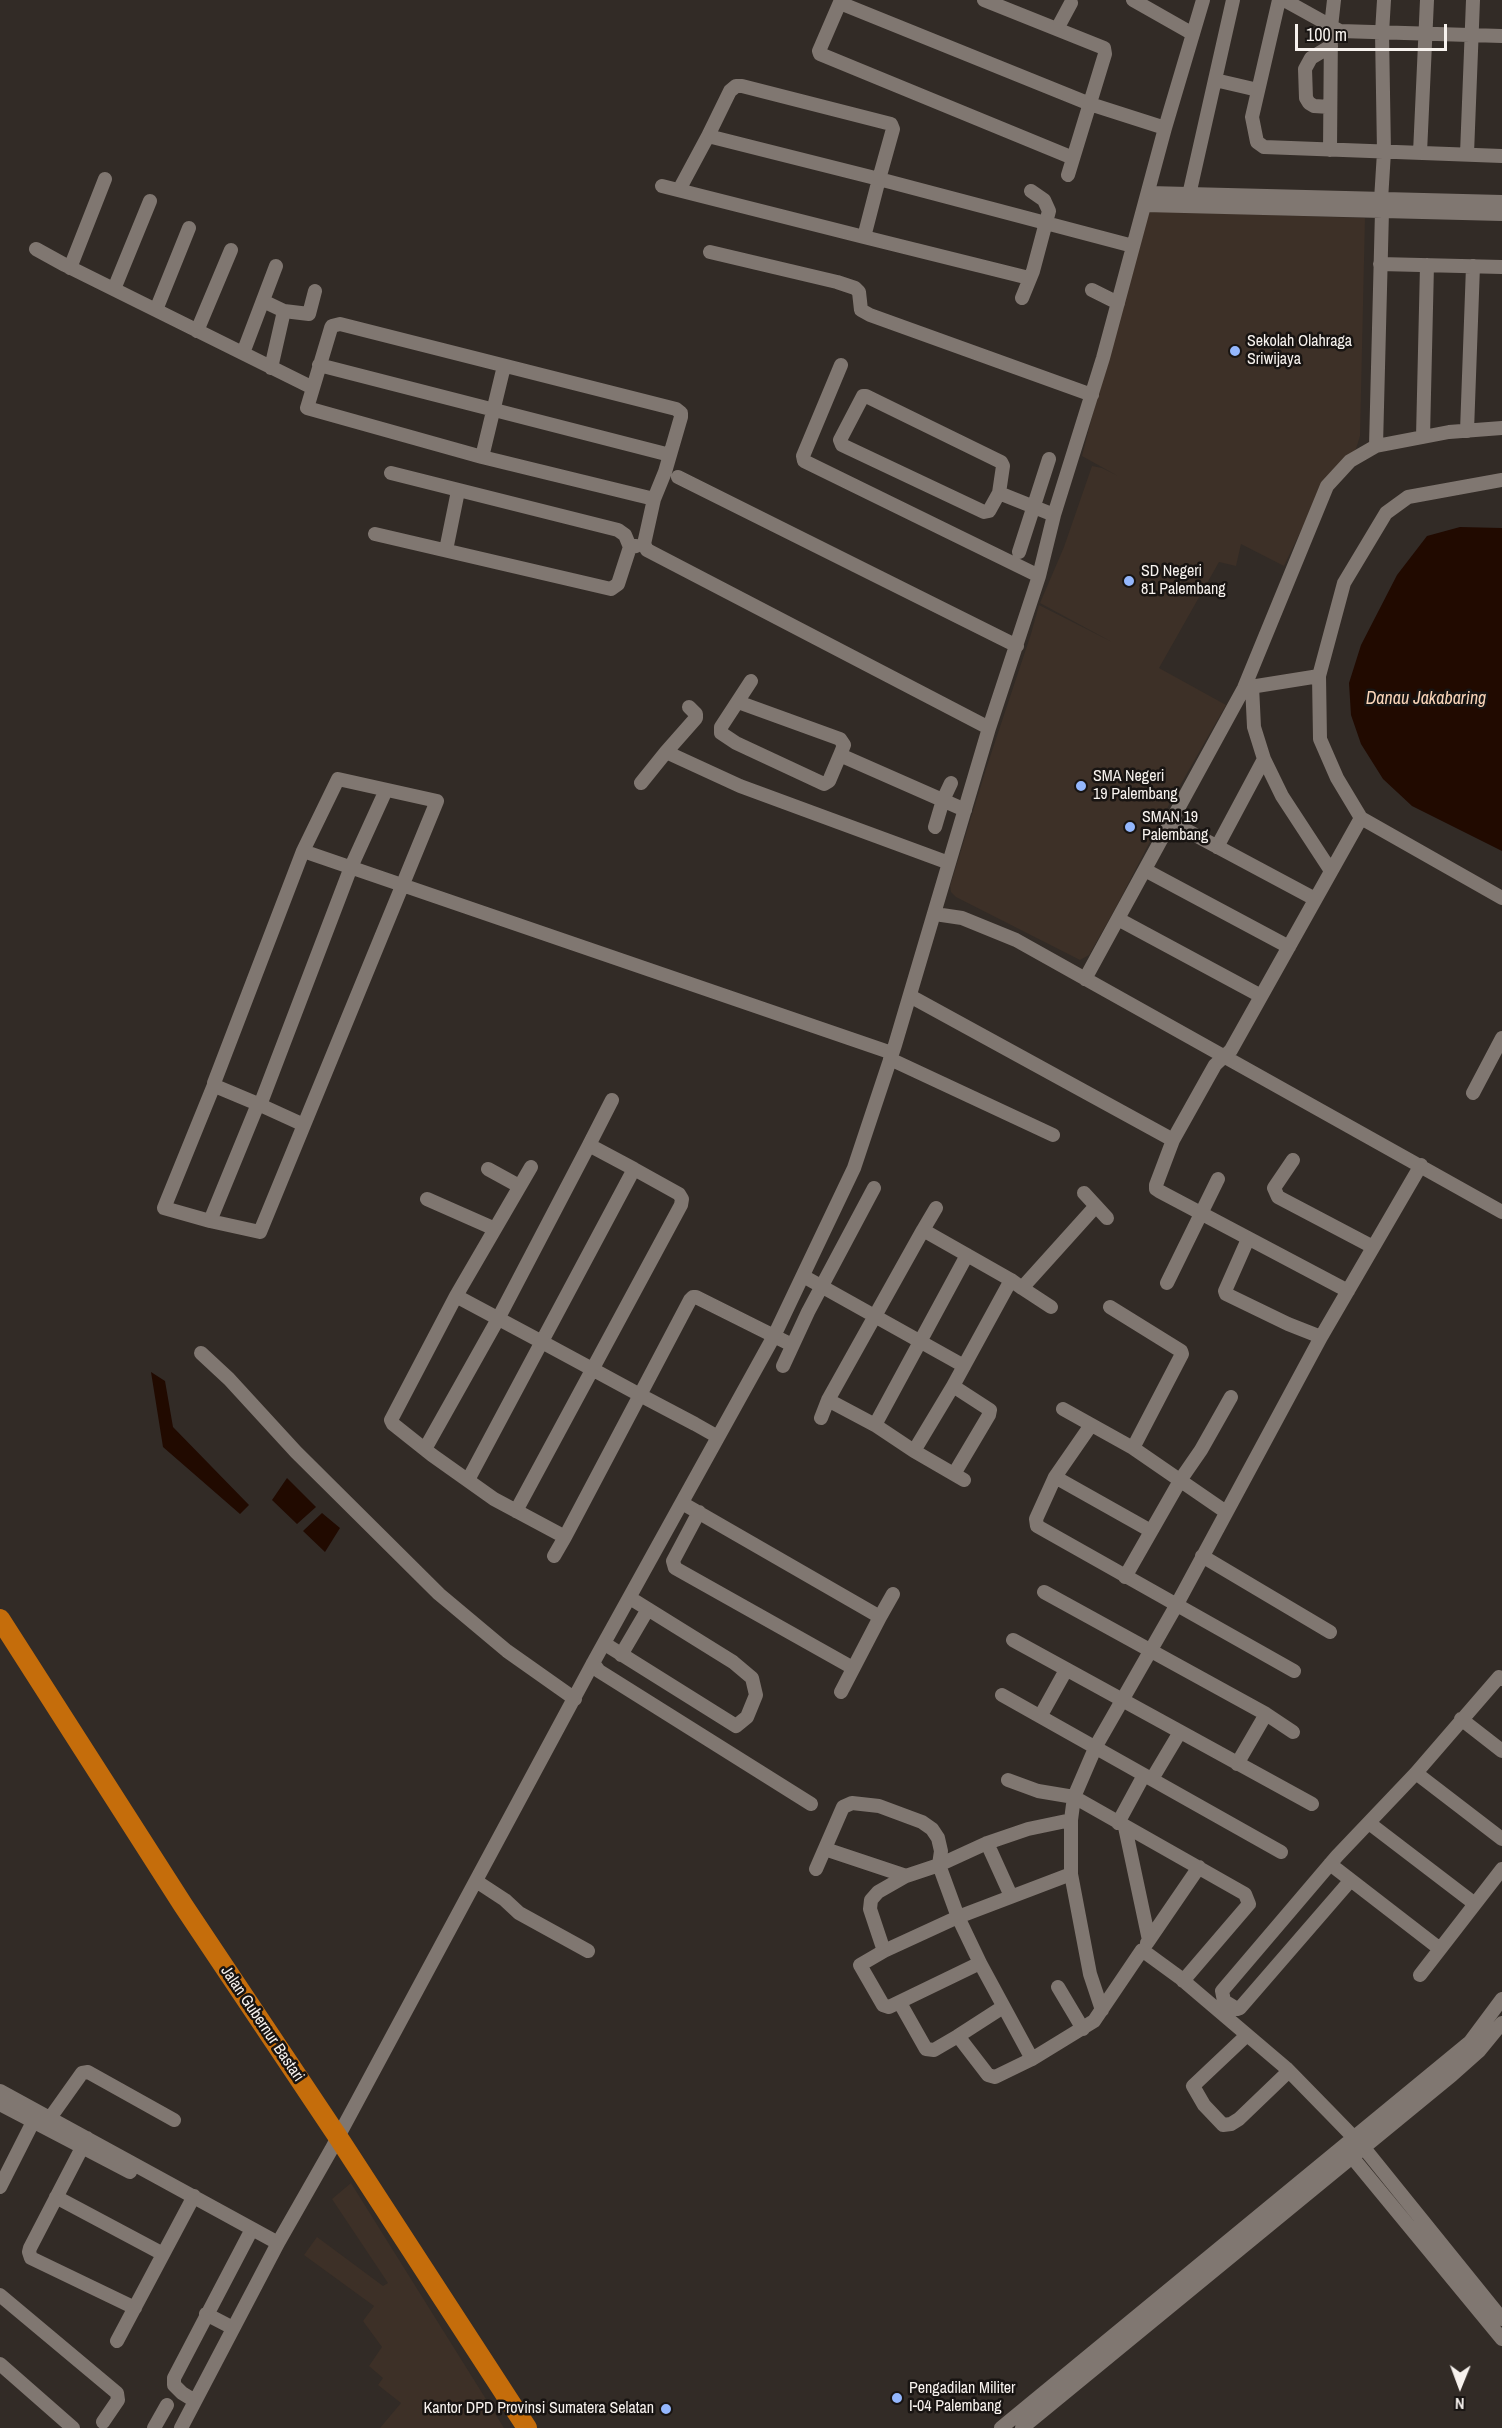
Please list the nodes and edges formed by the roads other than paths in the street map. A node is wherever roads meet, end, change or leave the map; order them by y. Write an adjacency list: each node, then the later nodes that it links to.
1 (984, 0): 13 (street)
2 (1133, 0): 17 (street)
3 (1203, 0): 17 (street)
4 (1233, 0): 22 (street)
5 (1279, 0): 23 (street)
6 (1284, 0): 14 (street)
7 (1334, 0): 14 (street)
8 (1384, 0): 16 (street)
9 (1427, 0): 18 (street)
10 (1473, 0): 19 (street)
11 (841, 2): 24 (street); 33 (street)
12 (1071, 3): 15 (street)
13 (1017, 6): 15 (street)
14 (1331, 27): 16 (street); 21 (street)
15 (1057, 29): 24 (street)
16 (1382, 33): 18 (street); 29 (street)
17 (1193, 34): 26 (street)
18 (1425, 34): 19 (street); 30 (street)
19 (1472, 35): 20 (street); 31 (street)
20 (1502, 36)
21 (1331, 46): 25 (street); 25 (street)
22 (1215, 80): 23 (street); 40 (street)
23 (1258, 90): 28 (street)
24 (1090, 104): 26 (street); 33 (street)
25 (1330, 107): 28 (street)
26 (1165, 128): 41 (street)
27 (708, 136): 36 (street); 36 (street); 38 (street)
28 (1330, 150): 29 (street)
29 (1384, 152): 30 (street); 44 (street)
30 (1420, 153): 31 (street)
31 (1467, 154): 32 (street)
32 (1502, 156)
33 (1073, 158): 34 (street)
34 (1068, 175)
35 (105, 178): 58 (street)
36 (879, 179): 46 (street); 48 (street)
37 (662, 186): 38 (street)
38 (679, 190): 48 (street)
39 (1030, 191): 46 (street)
40 (1189, 195): 41 (street); 44 (street)
41 (1147, 199): 44 (street); 49 (street)
42 (150, 201): 60 (street)
43 (1502, 202): 44 (street)
44 (1382, 206): 45 (street); 53 (street)
45 (1502, 214)
46 (1046, 223): 49 (street); 59 (street)
47 (189, 228): 66 (street)
48 (864, 237): 59 (street)
49 (1133, 246): 65 (street)
50 (36, 249): 58 (street)
51 (231, 250): 68 (street)
52 (710, 252): 75 (street)
53 (1380, 264): 54 (street); 80 (street)
54 (1427, 265): 56 (street); 79 (street)
55 (276, 266): 64 (street)
56 (1473, 266): 57 (street); 78 (street)
57 (1502, 267)
58 (70, 268): 60 (street)
59 (1029, 278): 63 (street)
60 (114, 289): 66 (street)
61 (1092, 290): 65 (street)
62 (315, 291): 67 (street)
63 (1022, 298)
64 (263, 300): 67 (street); 69 (street)
65 (1118, 303): 75 (street)
66 (156, 310): 68 (street)
67 (284, 311): 73 (street)
68 (197, 331): 69 (street)
69 (243, 354): 73 (street)
70 (319, 365): 72 (street); 74 (street); 76 (street)
71 (841, 365): 97 (street)
72 (504, 366): 76 (street); 81 (street)
73 (271, 368): 74 (street)
74 (312, 388): 82 (street)
75 (1092, 395): 91 (street)
76 (494, 410): 81 (street); 82 (street)
77 (1502, 428): 78 (street)
78 (1467, 431): 79 (street)
79 (1423, 437): 80 (street)
80 (1376, 446): 101 (street)
81 (670, 455): 89 (street)
82 (482, 457): 89 (street)
83 (1049, 459): 90 (street)
84 (391, 473): 87 (street)
85 (678, 477): 98 (street)
86 (1502, 480): 99 (street)
87 (458, 491): 94 (street); 95 (street)
88 (999, 493): 88 (street); 90 (street)
89 (654, 499): 93 (street)
90 (1033, 508): 91 (street); 96 (street)
91 (1054, 515): 97 (street)
92 (375, 534): 95 (street)
93 (644, 544): 94 (street); 104 (street)
94 (630, 548): 95 (street)
95 (446, 550)
96 (1019, 552)
97 (1039, 576): 98 (street)
98 (1017, 646): 104 (street)
99 (1320, 676): 101 (street); 113 (street)
100 (751, 681): 102 (street)
101 (1248, 687): 107 (street); 114 (street)
102 (738, 702): 106 (street); 106 (street)
103 (689, 707): 105 (street)
104 (988, 728): 112 (street)
105 (666, 752): 108 (street); 118 (street)
106 (840, 755): 111 (street)
107 (1264, 759): 116 (street); 121 (street)
108 (641, 783)
109 (951, 783): 111 (street)
110 (386, 790): 117 (street); 119 (street); 122 (street)
111 (943, 800): 112 (street); 115 (street)
112 (965, 810): 118 (street)
113 (1360, 819): 121 (street); 123 (street)
114 (1171, 822): 116 (street); 120 (street)
115 (935, 827)
116 (1217, 847): 124 (street)
117 (303, 850): 119 (street); 134 (street)
118 (949, 863): 125 (street)
119 (351, 867): 122 (street); 137 (street)
120 (1145, 870): 126 (street); 127 (street)
121 (1331, 871): 124 (street)
122 (402, 885): 132 (street); 138 (street)
123 (1502, 898)
124 (1315, 899): 127 (street)
125 (935, 914): 128 (street); 129 (street)
126 (1118, 919): 128 (street); 130 (street)
127 (1288, 947): 130 (street)
128 (1086, 978): 133 (street)
129 (910, 996): 132 (street); 140 (street)
130 (1261, 996): 133 (street)
131 (1502, 1038): 135 (street)
132 (891, 1056): 139 (street); 163 (street)
133 (1224, 1056): 140 (street); 143 (street)
134 (214, 1085): 137 (street); 157 (street)
135 (1473, 1093)
136 (612, 1100): 141 (street)
137 (258, 1104): 138 (street); 157 (street)
138 (304, 1125): 157 (street)
139 (1053, 1135)
140 (1173, 1140): 155 (street)
141 (589, 1145): 146 (street); 174 (street)
142 (1293, 1160): 161 (street)
143 (1421, 1165): 154 (street); 161 (street)
144 (531, 1167): 148 (street)
145 (488, 1169): 148 (street)
146 (634, 1169): 177 (street); 183 (street)
147 (1218, 1179): 155 (street)
148 (519, 1186): 158 (street)
149 (874, 1188): 166 (street)
150 (1084, 1193): 152 (street)
151 (427, 1199): 158 (street)
152 (1095, 1207): 156 (street); 165 (street)
153 (936, 1208): 159 (street)
154 (1502, 1212)
155 (1202, 1214): 160 (street); 164 (street)
156 (1107, 1218)
157 (210, 1221)
158 (495, 1229): 168 (street)
159 (923, 1230): 162 (street); 173 (street)
160 (1248, 1239): 167 (street); 176 (street)
161 (1373, 1247): 167 (street)
162 (967, 1255): 165 (street); 178 (street)
163 (803, 1276): 166 (street); 169 (street)
164 (1167, 1283)
165 (1017, 1284): 170 (street); 182 (street)
166 (823, 1287): 172 (street); 173 (street)
167 (1348, 1291): 176 (street)
168 (456, 1296): 174 (street); 194 (street)
169 (791, 1302): 172 (street); 175 (street)
170 (1051, 1307)
171 (1110, 1307): 193 (street)
172 (808, 1312): 179 (street)
173 (875, 1316): 178 (street); 187 (street)
174 (498, 1319): 177 (street); 194 (street)
175 (774, 1336): 179 (street); 185 (street); 192 (street)
176 (1321, 1337): 202 (street)
177 (542, 1342): 183 (street); 198 (street)
178 (921, 1342): 182 (street); 190 (street)
179 (792, 1345): 181 (street)
180 (201, 1353): 227 (street)
181 (783, 1366)
182 (964, 1366): 184 (street)
183 (592, 1369): 185 (street); 200 (street)
184 (953, 1386): 195 (street); 195 (street)
185 (640, 1395): 192 (street); 204 (street)
186 (1231, 1397): 197 (street)
187 (828, 1400): 189 (street); 190 (street)
188 (1063, 1409): 191 (street)
189 (820, 1418)
190 (875, 1425): 195 (street)
191 (1091, 1425): 193 (street); 196 (street)
192 (718, 1437): 199 (street)
193 (1133, 1448): 197 (street)
194 (425, 1449): 198 (street)
195 (914, 1451)
196 (1055, 1477): 203 (street); 207 (street)
197 (1181, 1479): 202 (street); 203 (street)
198 (468, 1480): 200 (street)
199 (682, 1503): 201 (street); 210 (street)
200 (516, 1511): 204 (street)
201 (699, 1512): 213 (street); 221 (street)
202 (1226, 1512): 206 (street)
203 (1151, 1531): 207 (street)
204 (565, 1537): 205 (street)
205 (554, 1556)
206 (1202, 1556): 211 (street); 215 (street)
207 (1125, 1577): 211 (street)
208 (1044, 1592): 218 (street)
209 (893, 1594): 213 (street)
210 (630, 1598): 212 (street); 217 (street)
211 (1176, 1606): 218 (street); 223 (street)
212 (648, 1609): 219 (street); 219 (street)
213 (880, 1617): 221 (street)
214 (0, 1619): 287 (highway, Jalan Gubernur Bastari)
215 (1330, 1632)
216 (1013, 1640): 222 (street)
217 (604, 1644): 219 (street); 220 (street)
218 (1150, 1650): 228 (street); 229 (street)
219 (621, 1655)
220 (593, 1663): 227 (street); 241 (street)
221 (854, 1668): 225 (street)
222 (1066, 1670): 228 (street); 230 (street)
223 (1294, 1671)
224 (1501, 1676): 231 (street)
225 (841, 1692)
226 (1002, 1695): 230 (street)
227 (575, 1699): 257 (street)
228 (1122, 1700): 233 (street); 234 (street)
229 (1266, 1714): 232 (street); 236 (street)
230 (1041, 1715): 234 (street)
231 (1461, 1719): 235 (street); 237 (street)
232 (1293, 1731)
233 (1180, 1732): 236 (street); 238 (street)
234 (1096, 1746): 238 (street); 240 (street)
235 (1502, 1751)
236 (1237, 1764): 242 (street)
237 (1416, 1773): 244 (street); 246 (street)
238 (1148, 1777): 245 (street); 249 (street)
239 (1008, 1780): 240 (street)
240 (1074, 1797): 243 (street); 245 (street)
241 (811, 1804)
242 (1312, 1804)
243 (1071, 1820): 247 (street); 255 (street)
244 (1369, 1823): 250 (street); 262 (street)
245 (1122, 1825): 252 (street); 264 (street)
246 (1502, 1839)
247 (987, 1843): 251 (street); 260 (street)
248 (825, 1849): 251 (street); 253 (street); 256 (street)
249 (1281, 1852)
250 (1330, 1864): 258 (street); 259 (street)
251 (939, 1865): 256 (street); 263 (street)
252 (1199, 1867): 264 (street); 270 (street)
253 (816, 1869)
254 (1502, 1869): 262 (street)
255 (1071, 1874): 260 (street); 275 (street)
256 (906, 1876): 267 (street)
257 (476, 1881): 266 (street); 287 (street)
258 (1350, 1881): 261 (street); 265 (street)
259 (1312, 1885): 261 (street); 261 (street)
260 (1011, 1896): 263 (street)
261 (1332, 1900)
262 (1475, 1904): 265 (street)
263 (958, 1917): 267 (street); 268 (street)
264 (1146, 1945): 270 (street); 275 (street)
265 (1440, 1949): 269 (street)
266 (588, 1951)
267 (884, 1951): 273 (street)
268 (980, 1963): 273 (street); 274 (street)
269 (1420, 1975)
270 (1183, 1981): 278 (street)
271 (1058, 1987): 277 (street)
272 (1502, 1999): 288 (street)
273 (900, 2003): 279 (street)
274 (1003, 2007): 279 (street); 280 (street)
275 (1102, 2010): 277 (street)
276 (1502, 2023): 288 (street)
277 (1083, 2029): 280 (street)
278 (1247, 2035): 281 (street); 281 (street)
279 (958, 2036): 280 (street)
280 (1032, 2059)
281 (1289, 2072): 288 (street)
282 (0, 2091): 284 (street)
283 (0, 2104): 284 (street)
284 (41, 2117): 285 (street); 286 (street); 289 (street)
285 (174, 2120)
286 (85, 2142): 290 (street); 291 (street)
287 (335, 2144): 293 (street); 310 (highway, Jalan Gubernur Bastari)
288 (1354, 2147): 296 (street); 311 (street); 312 (street)
289 (0, 2187)
290 (56, 2197): 294 (street); 297 (street)
291 (192, 2200): 292 (street); 294 (street)
292 (252, 2229): 293 (street); 298 (street)
293 (278, 2243): 300 (street)
294 (163, 2254): 297 (street)
295 (0, 2295): 306 (street)
296 (1477, 2299): 299 (street); 301 (street)
297 (135, 2308): 302 (street)
298 (206, 2314): 300 (street); 304 (street)
299 (1502, 2319)
300 (233, 2328): 304 (street)
301 (1502, 2339)
302 (117, 2341)
303 (0, 2364): 307 (street)
304 (195, 2401): 309 (street)
305 (167, 2405): 308 (street)
306 (103, 2426)
307 (73, 2428)
308 (154, 2428)
309 (181, 2428)
310 (527, 2428)
311 (1001, 2428)
312 (1022, 2428)

